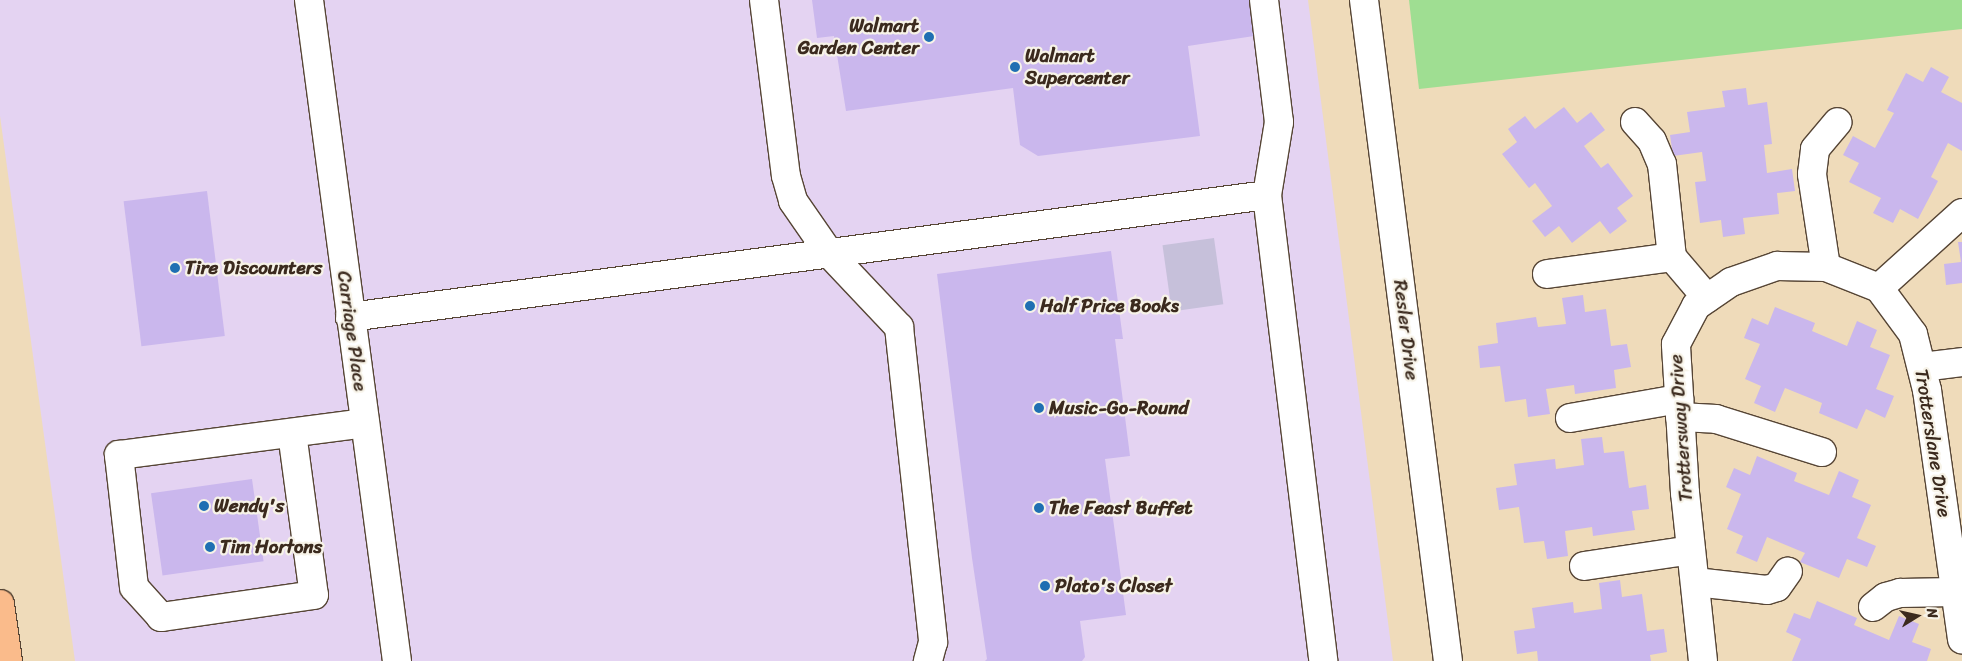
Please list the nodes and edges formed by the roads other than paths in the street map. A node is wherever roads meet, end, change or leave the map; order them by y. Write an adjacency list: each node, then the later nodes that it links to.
1 (309, 0): 15 (street, Carriage Place)
2 (764, 0): 9 (street)
3 (1264, 0): 7 (street)
4 (1364, 0): 36 (street, Resler Drive)
5 (1635, 122): 10 (street)
6 (1838, 122): 11 (street)
7 (1267, 195): 9 (street); 35 (street)
8 (1962, 213): 13 (street)
9 (829, 253): 15 (street); 34 (street)
10 (1672, 257): 12 (street); 14 (street)
11 (1826, 267): 13 (street, Trottersway Drive); 14 (street, Trottersway Drive)
12 (1547, 274)
13 (1879, 288): 17 (street, Trotterslane Drive)
14 (1707, 298): 18 (street, Trottersway Drive)
15 (350, 317): 20 (street, Carriage Place)
16 (1962, 362): 17 (street)
17 (1922, 367): 23 (street, Trotterslane Drive)
18 (1680, 408): 19 (street); 22 (street); 24 (street, Trottersway Drive)
19 (1570, 418)
20 (365, 423): 21 (street); 33 (street, Carriage Place)
21 (292, 432): 21 (street)
22 (1822, 452)
23 (1953, 513): 28 (street, Trotterslane Drive)
24 (1692, 550): 25 (street); 27 (street, Trottersway Drive)
25 (1584, 566)
26 (1788, 571): 27 (street)
27 (1695, 582): 37 (street, Trottersway Drive)
28 (1955, 592): 30 (street); 31 (street, Trotterslane Drive)
29 (0, 604): 32 (main road)
30 (1873, 608)
31 (1962, 640)
32 (8, 661)
33 (397, 661)
34 (928, 661)
35 (1322, 661)
36 (1448, 661)
37 (1703, 661)

